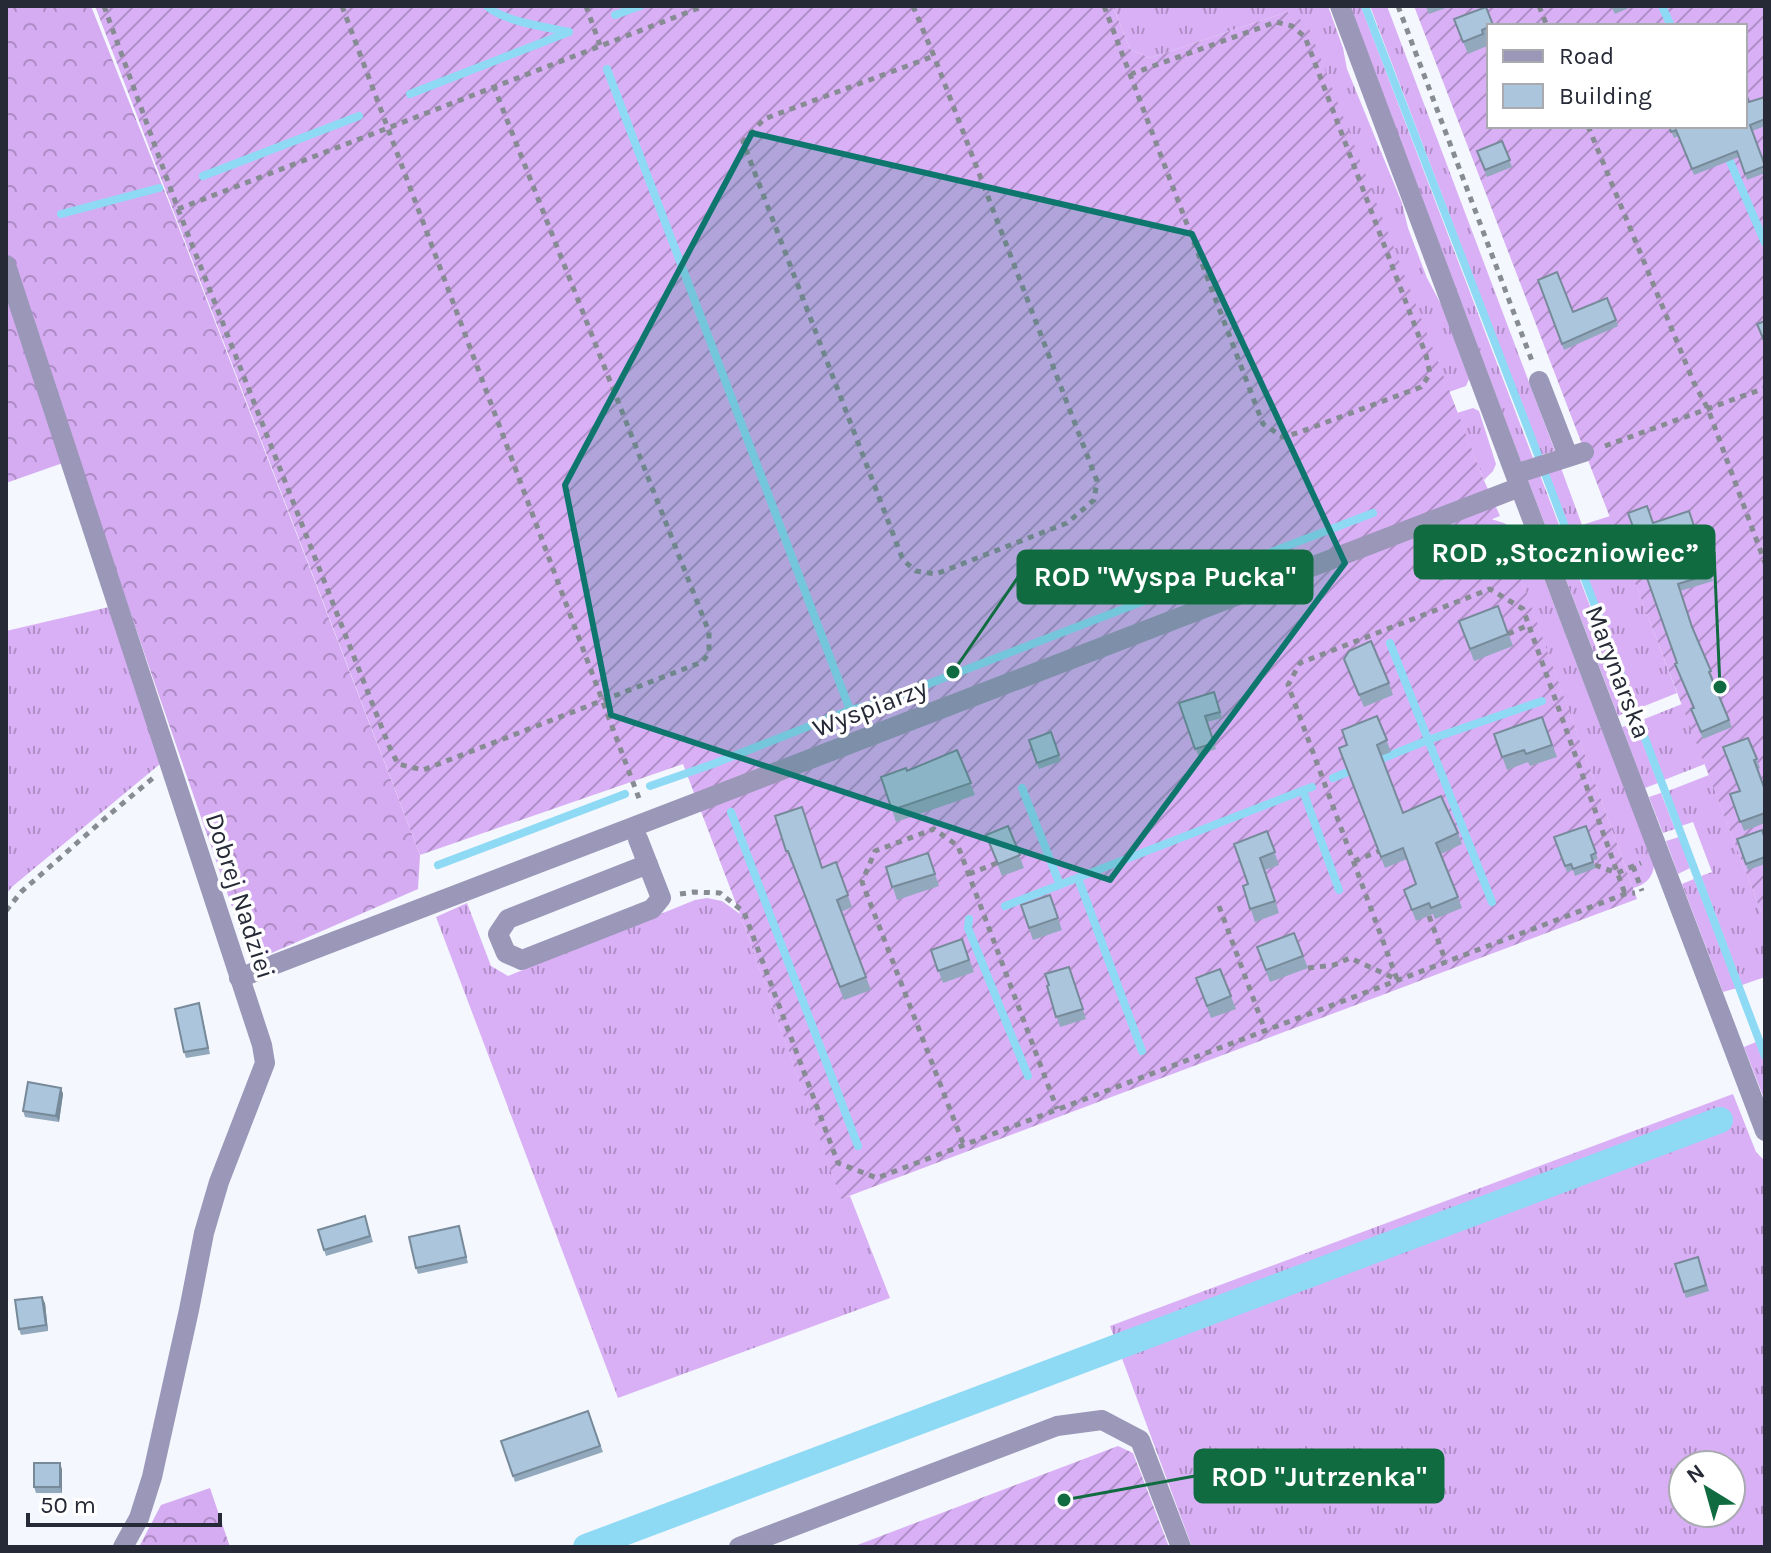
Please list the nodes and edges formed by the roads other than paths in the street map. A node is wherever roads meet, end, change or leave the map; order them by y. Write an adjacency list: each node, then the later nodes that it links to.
1 (1340, 6): 4 (street, Marynarska)
2 (6, 265): 7 (street, Dobrej Nadziei)
3 (1539, 381): 4 (street, Wyspiarzy)
4 (1520, 477): 7 (street, Wyspiarzy); 8 (street, Marynarska)
5 (638, 839): 6 (street)
6 (648, 864): 6 (street)
7 (239, 978): 9 (street, Dobrej Nadziei)
8 (1765, 1131)
9 (123, 1547)
10 (739, 1547): 11 (street)
11 (1181, 1547)

